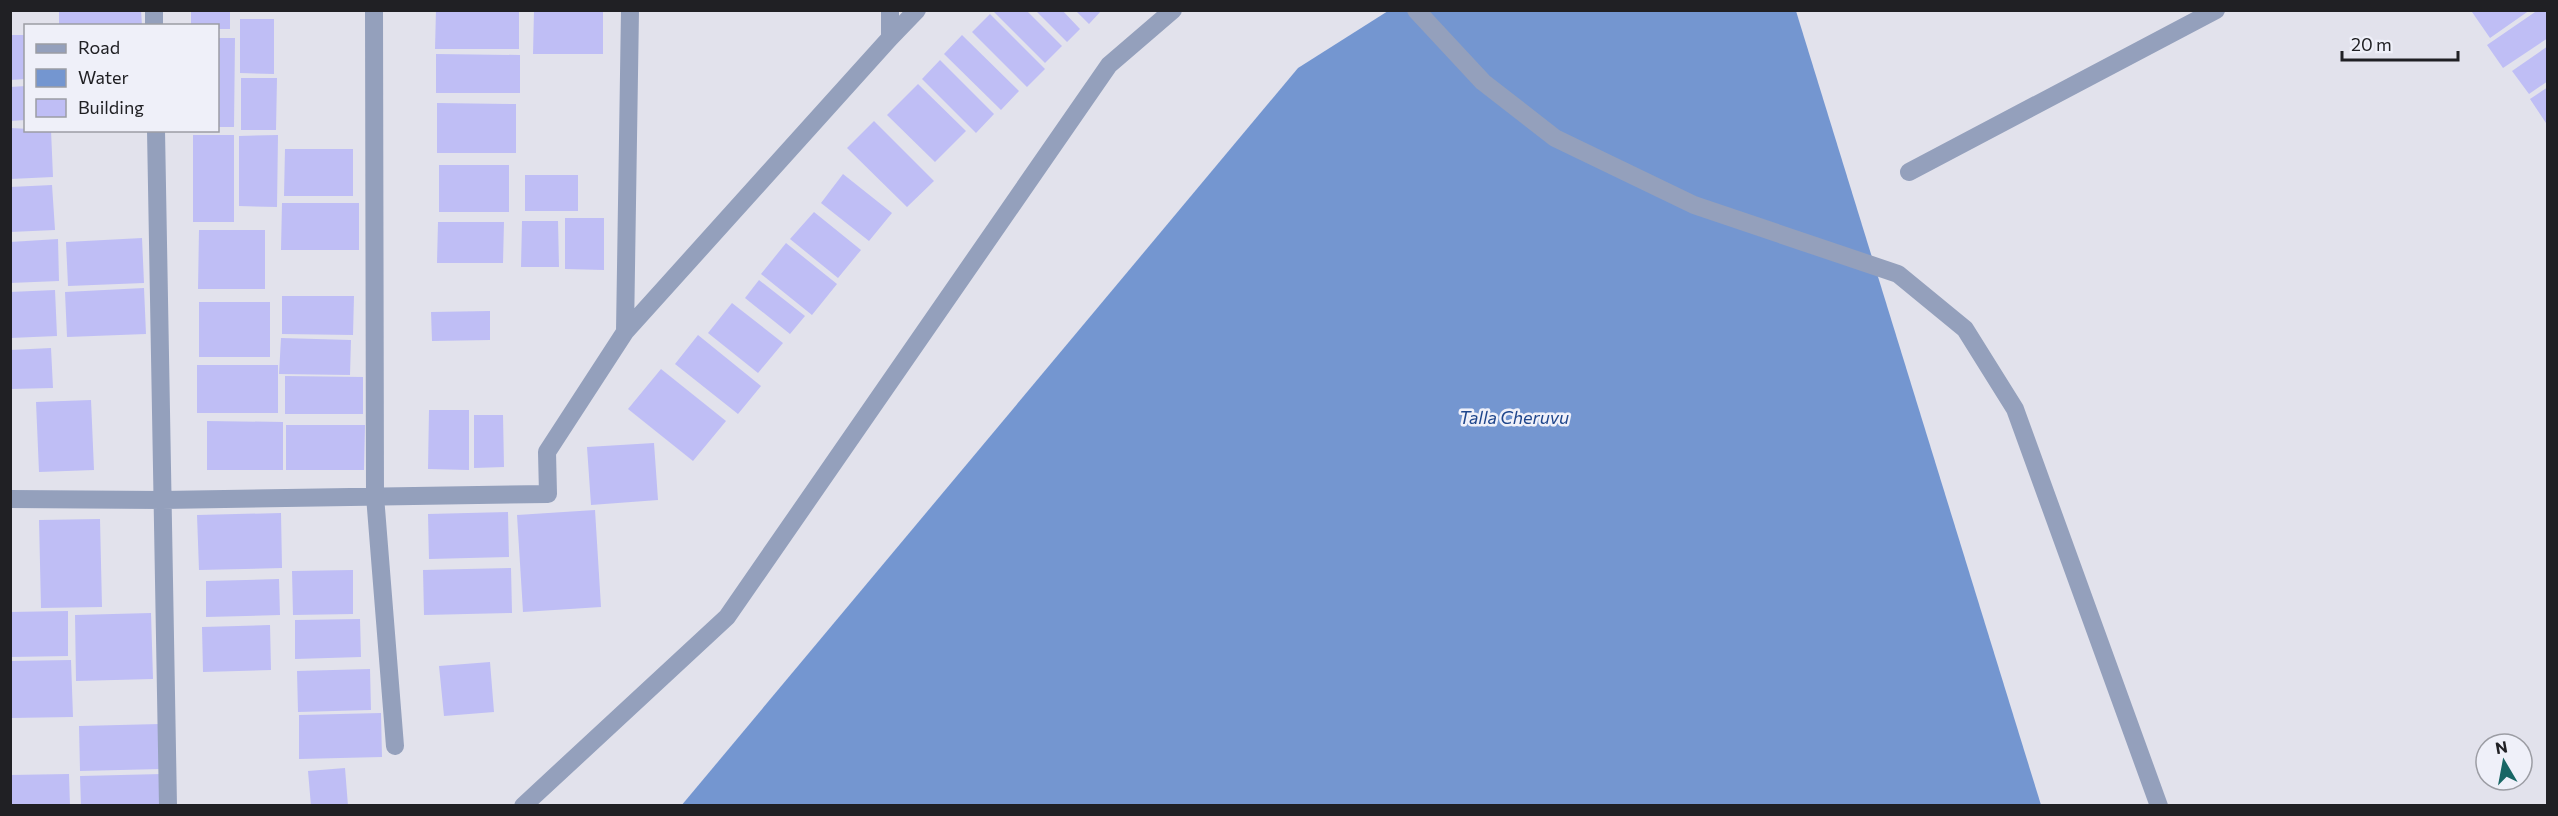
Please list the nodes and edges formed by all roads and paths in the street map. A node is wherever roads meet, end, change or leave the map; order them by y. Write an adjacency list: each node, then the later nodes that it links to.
1 (374, 10): 12 (street)
2 (630, 10): 11 (street)
3 (891, 10): 8 (street)
4 (917, 10): 8 (street)
5 (1173, 10): 17 (street)
6 (1416, 10): 18 (street)
7 (2216, 10): 10 (street)
8 (890, 38): 11 (street)
9 (156, 132): 14 (street)
10 (1909, 172)
11 (625, 332): 12 (street)
12 (375, 496): 14 (street); 15 (street)
13 (10, 499): 14 (street)
14 (162, 500): 16 (street)
15 (395, 746)
16 (168, 806)
17 (523, 806)
18 (2159, 806)

